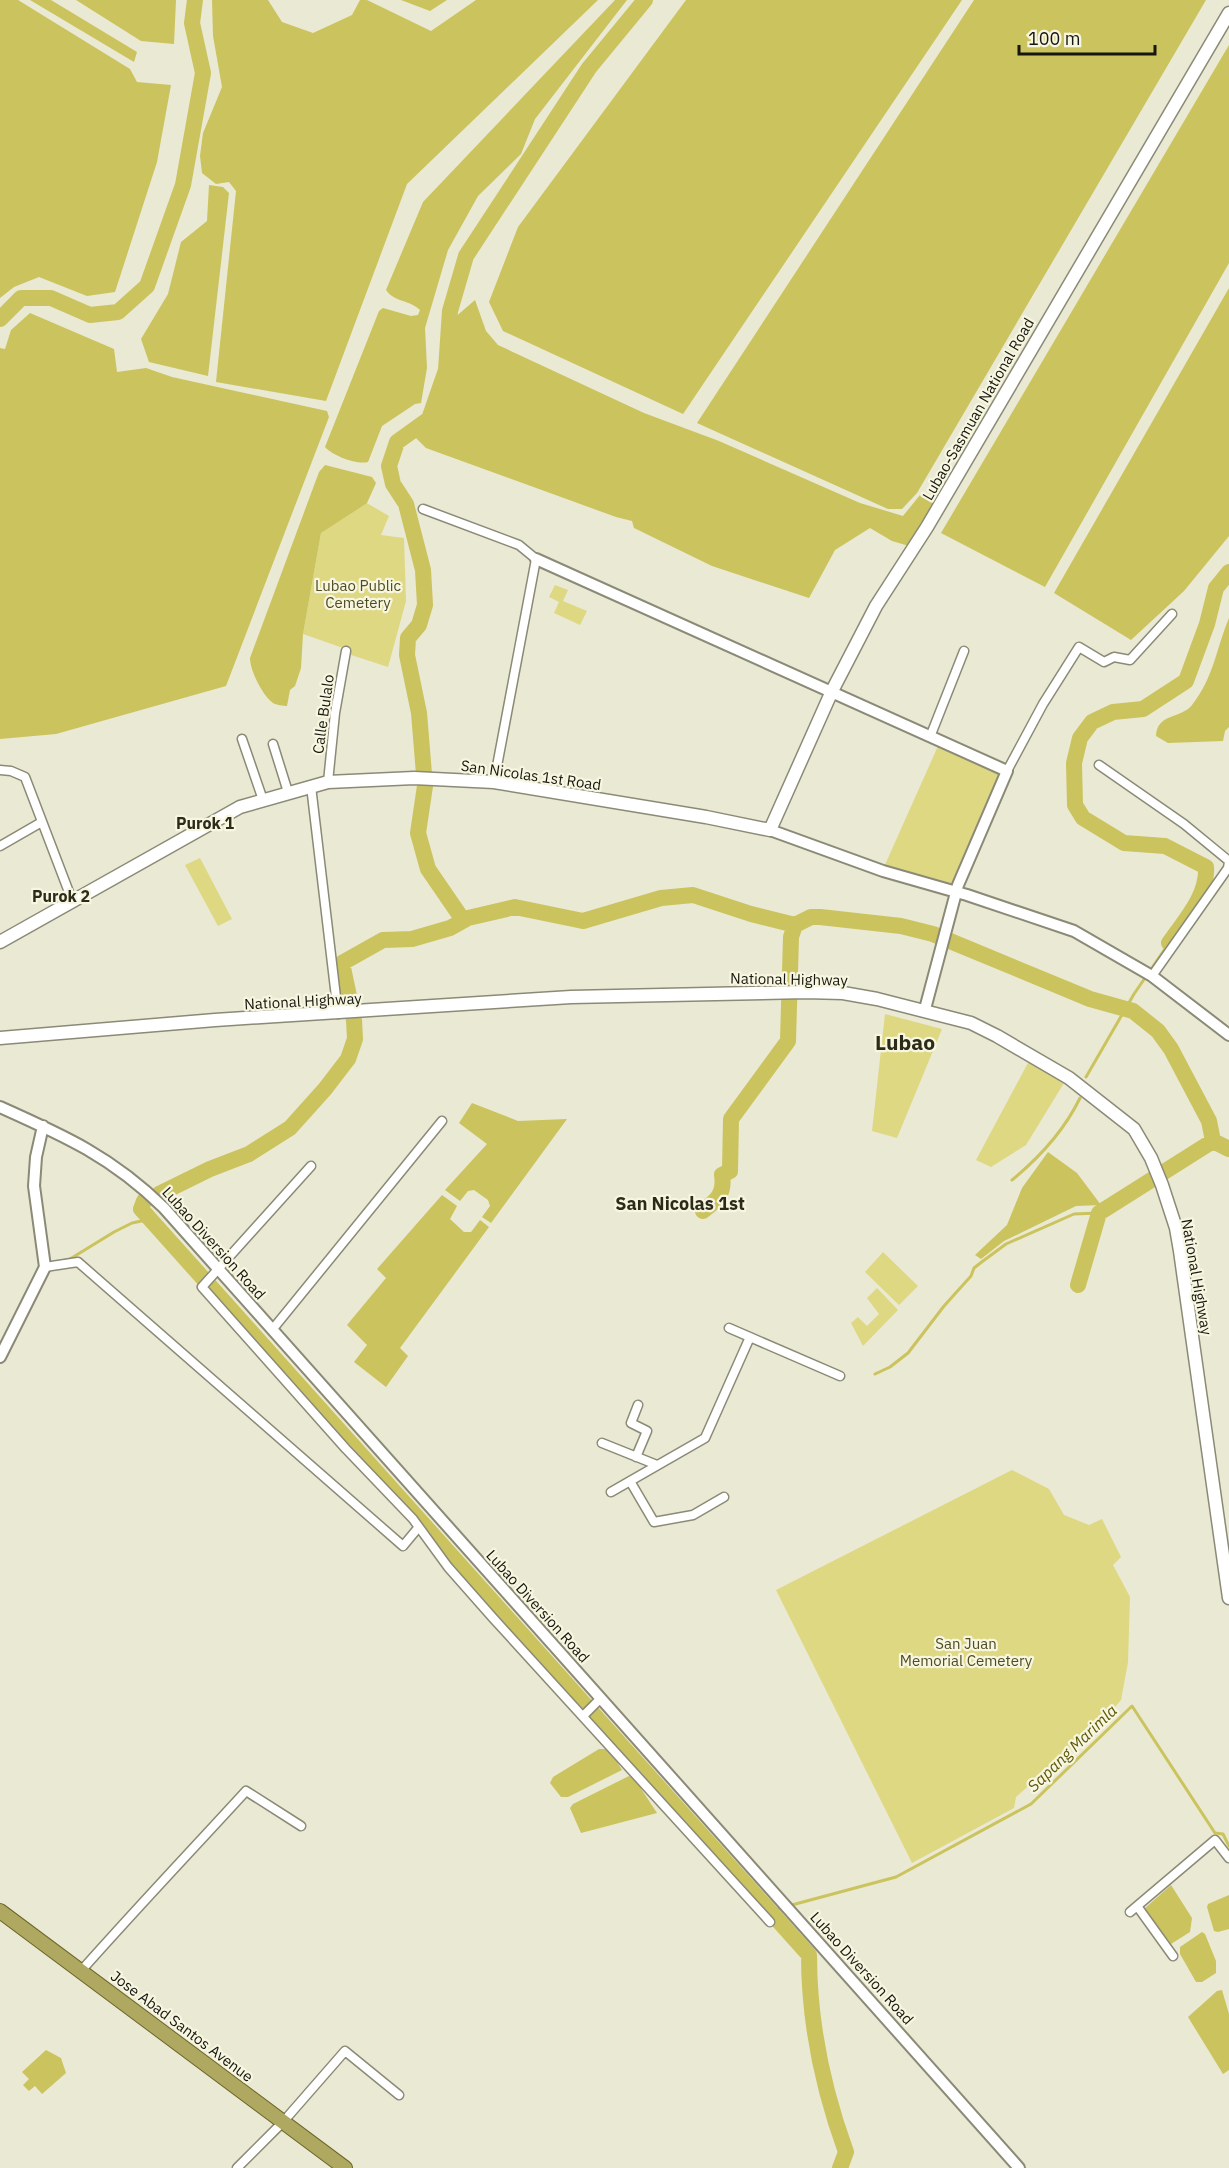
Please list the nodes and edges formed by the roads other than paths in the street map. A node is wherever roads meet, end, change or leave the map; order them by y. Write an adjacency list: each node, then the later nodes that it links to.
1 (1229, 13): 7 (main road, Lubao-Sasmuan National Road)
2 (423, 509): 3 (street)
3 (536, 559): 7 (street); 15 (street)
4 (1172, 614): 13 (street)
5 (346, 651): 14 (street, Calle Bulalo)
6 (964, 651): 8 (street)
7 (832, 691): 8 (street); 20 (main road, Lubao-Sasmuan National Road)
8 (930, 737): 13 (street)
9 (242, 739): 18 (street)
10 (273, 744): 17 (street)
11 (1099, 765): 22 (street)
12 (0, 770): 19 (street)
13 (1007, 771): 23 (street)
14 (328, 782): 15 (main road, San Nicolas 1st Road); 16 (main road, San Nicolas 1st Road)
15 (494, 782): 20 (main road, San Nicolas 1st Road)
16 (311, 786): 17 (main road, San Nicolas 1st Road); 28 (street)
17 (288, 792): 18 (main road, San Nicolas 1st Road)
18 (263, 800): 24 (main road, San Nicolas 1st Road)
19 (40, 823): 21 (street); 24 (street)
20 (770, 830): 23 (street)
21 (0, 846)
22 (1229, 862): 26 (street)
23 (957, 893): 26 (street); 27 (street)
24 (72, 900): 25 (main road, San Nicolas 1st Road)
25 (0, 942)
26 (1148, 973): 29 (street)
27 (924, 1009): 28 (main road, National Highway); 50 (main road, National Highway)
28 (340, 1014): 30 (main road, National Highway)
29 (1229, 1035)
30 (0, 1038)
31 (0, 1107): 33 (street, Lubao Diversion Road)
32 (442, 1121): 38 (street)
33 (43, 1126): 35 (street); 36 (street, Lubao Diversion Road)
34 (311, 1166): 36 (street)
35 (45, 1267): 40 (street); 49 (street)
36 (217, 1273): 38 (street, Lubao Diversion Road); 49 (street)
37 (729, 1328): 39 (street)
38 (272, 1330): 51 (street, Lubao Diversion Road)
39 (750, 1336): 41 (street); 45 (street)
40 (0, 1357)
41 (840, 1376)
42 (638, 1405): 44 (street)
43 (603, 1443): 44 (street)
44 (636, 1457): 45 (street)
45 (657, 1465): 46 (street)
46 (630, 1481): 47 (street); 48 (street)
47 (611, 1492)
48 (724, 1497)
49 (418, 1528): 52 (street)
50 (1229, 1596)
51 (598, 1701): 52 (street); 63 (street, Lubao Diversion Road)
52 (584, 1715): 56 (street)
53 (301, 1826): 58 (street)
54 (1229, 1858): 57 (street)
55 (0, 1911): 58 (highway, Jose Abad Santos Avenue)
56 (770, 1922)
57 (1173, 1956)
58 (81, 1971): 60 (highway, Jose Abad Santos Avenue)
59 (399, 2095): 60 (street)
60 (283, 2122): 61 (street); 62 (highway, Jose Abad Santos Avenue)
61 (237, 2168)
62 (345, 2168)
63 (1019, 2168)

